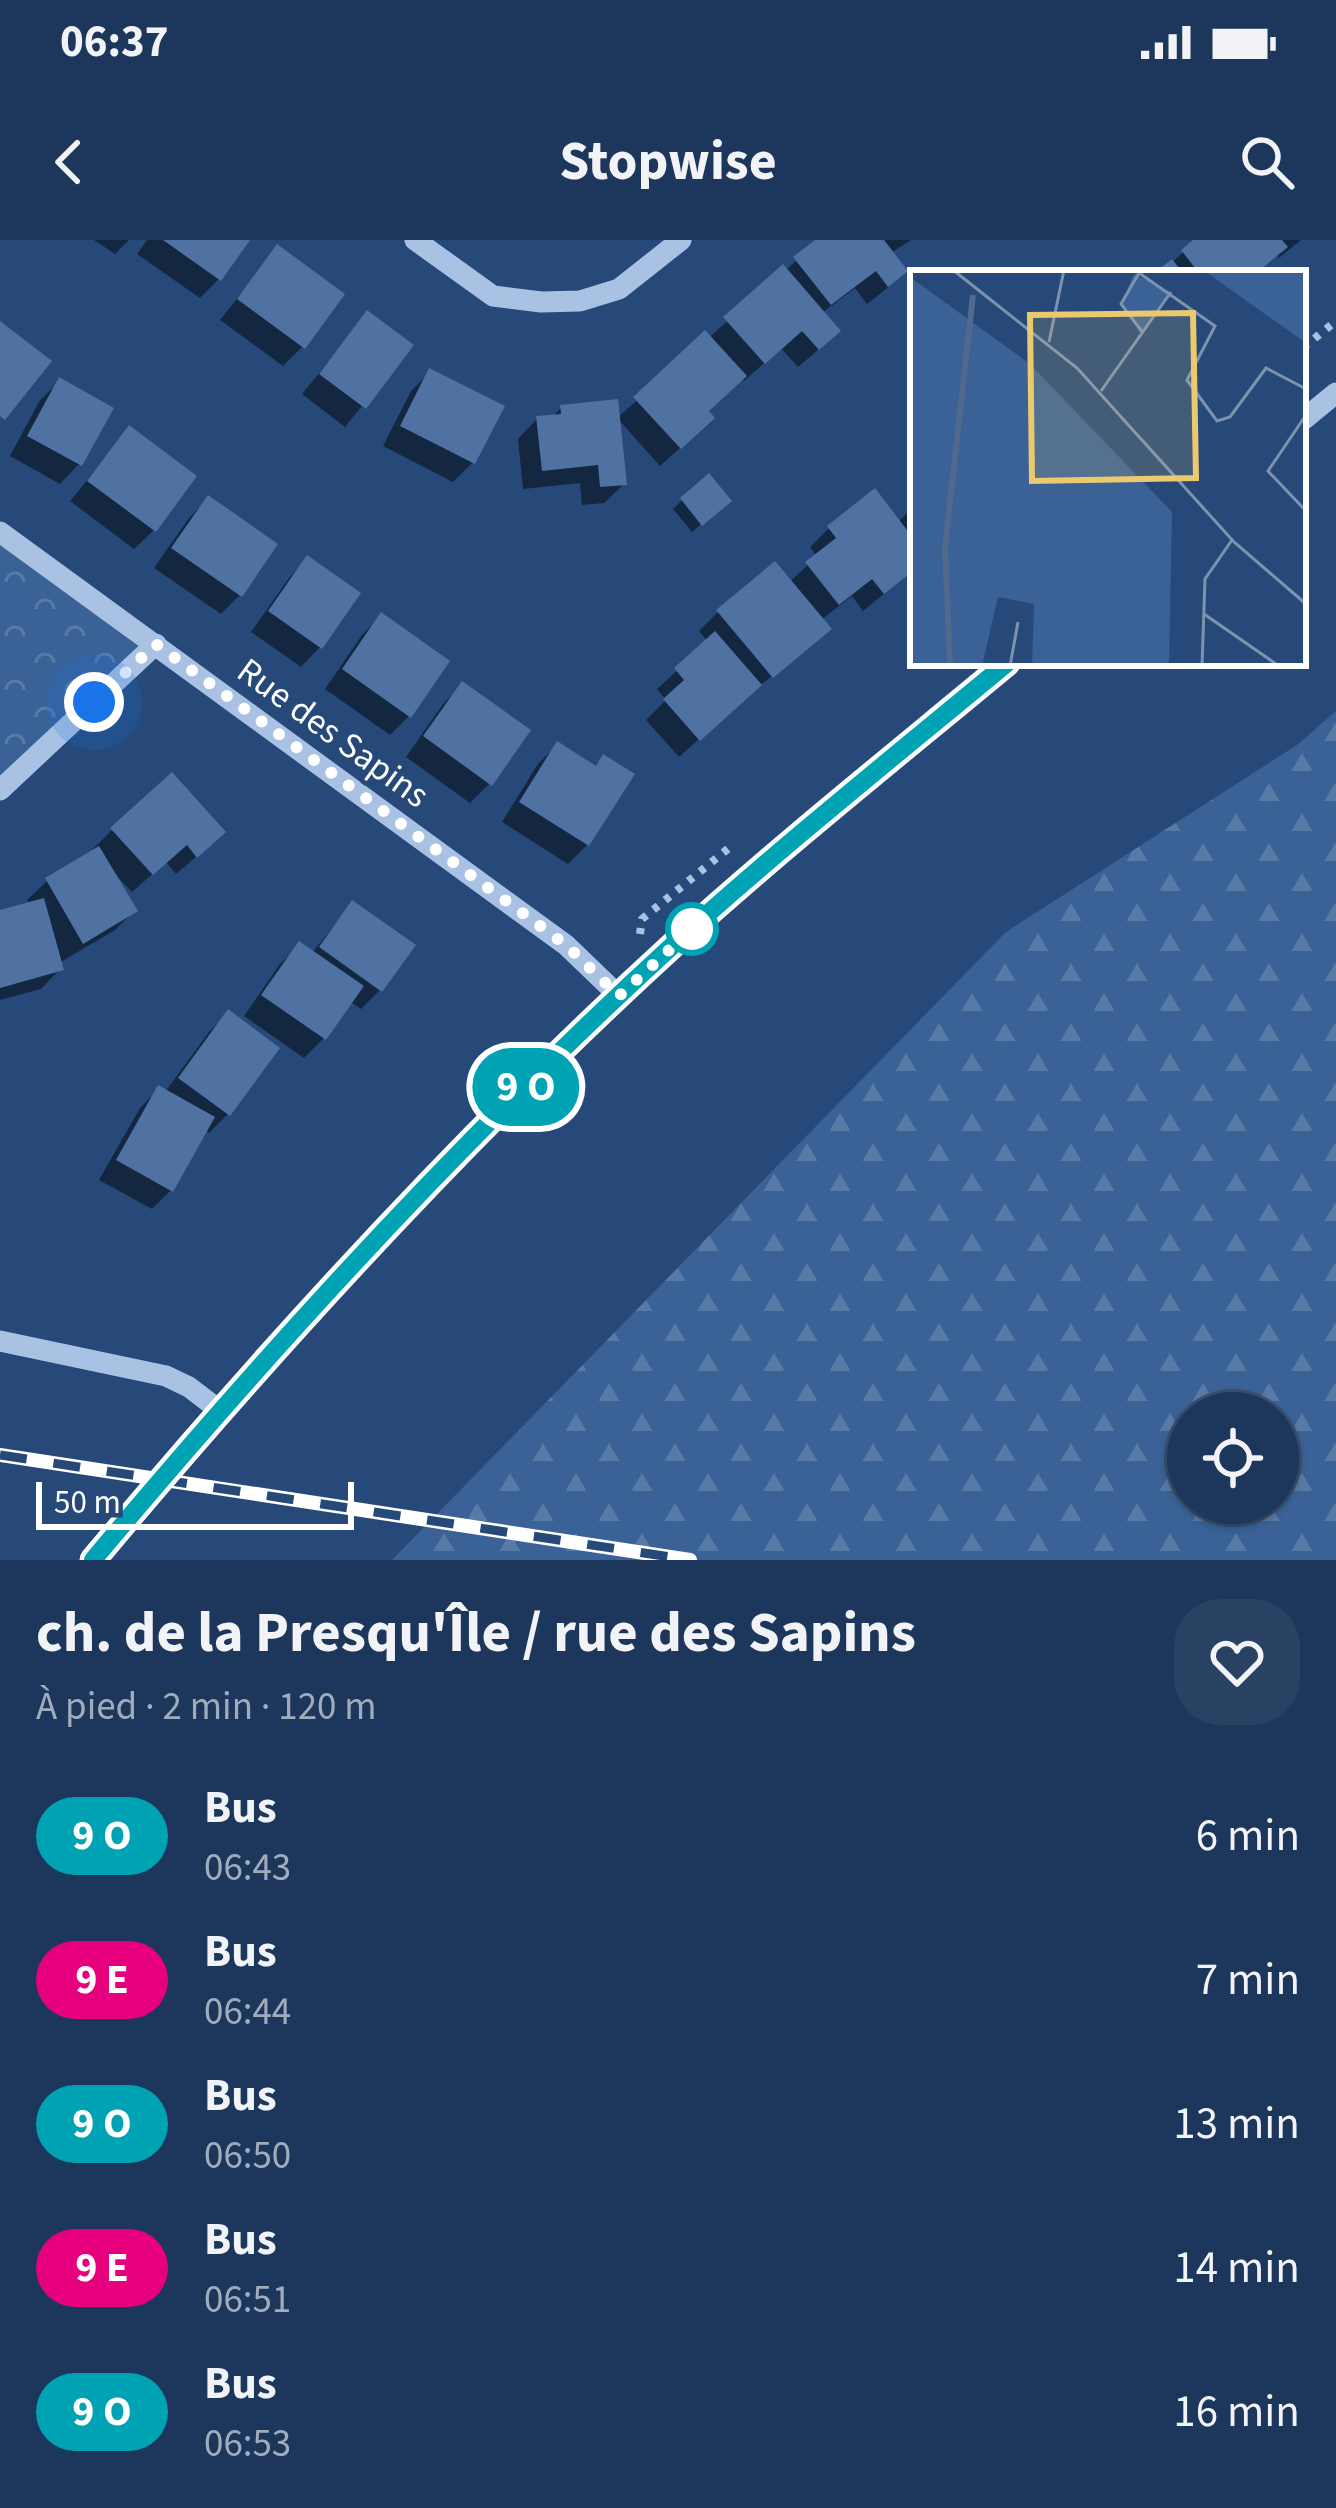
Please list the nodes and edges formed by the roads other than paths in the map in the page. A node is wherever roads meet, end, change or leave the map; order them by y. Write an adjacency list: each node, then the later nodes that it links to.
1 (415, 240): 2 (street)
2 (681, 240)
3 (1336, 393): 4 (street)
4 (1306, 418)
5 (0, 532): 6 (street, Rue des Sapins)
6 (156, 644): 8 (street); 9 (street, Rue des Sapins)
7 (1003, 666): 9 (street)
8 (0, 790)
9 (619, 996): 11 (street)
10 (0, 1341): 11 (street)
11 (219, 1410): 12 (street)
12 (93, 1560)

